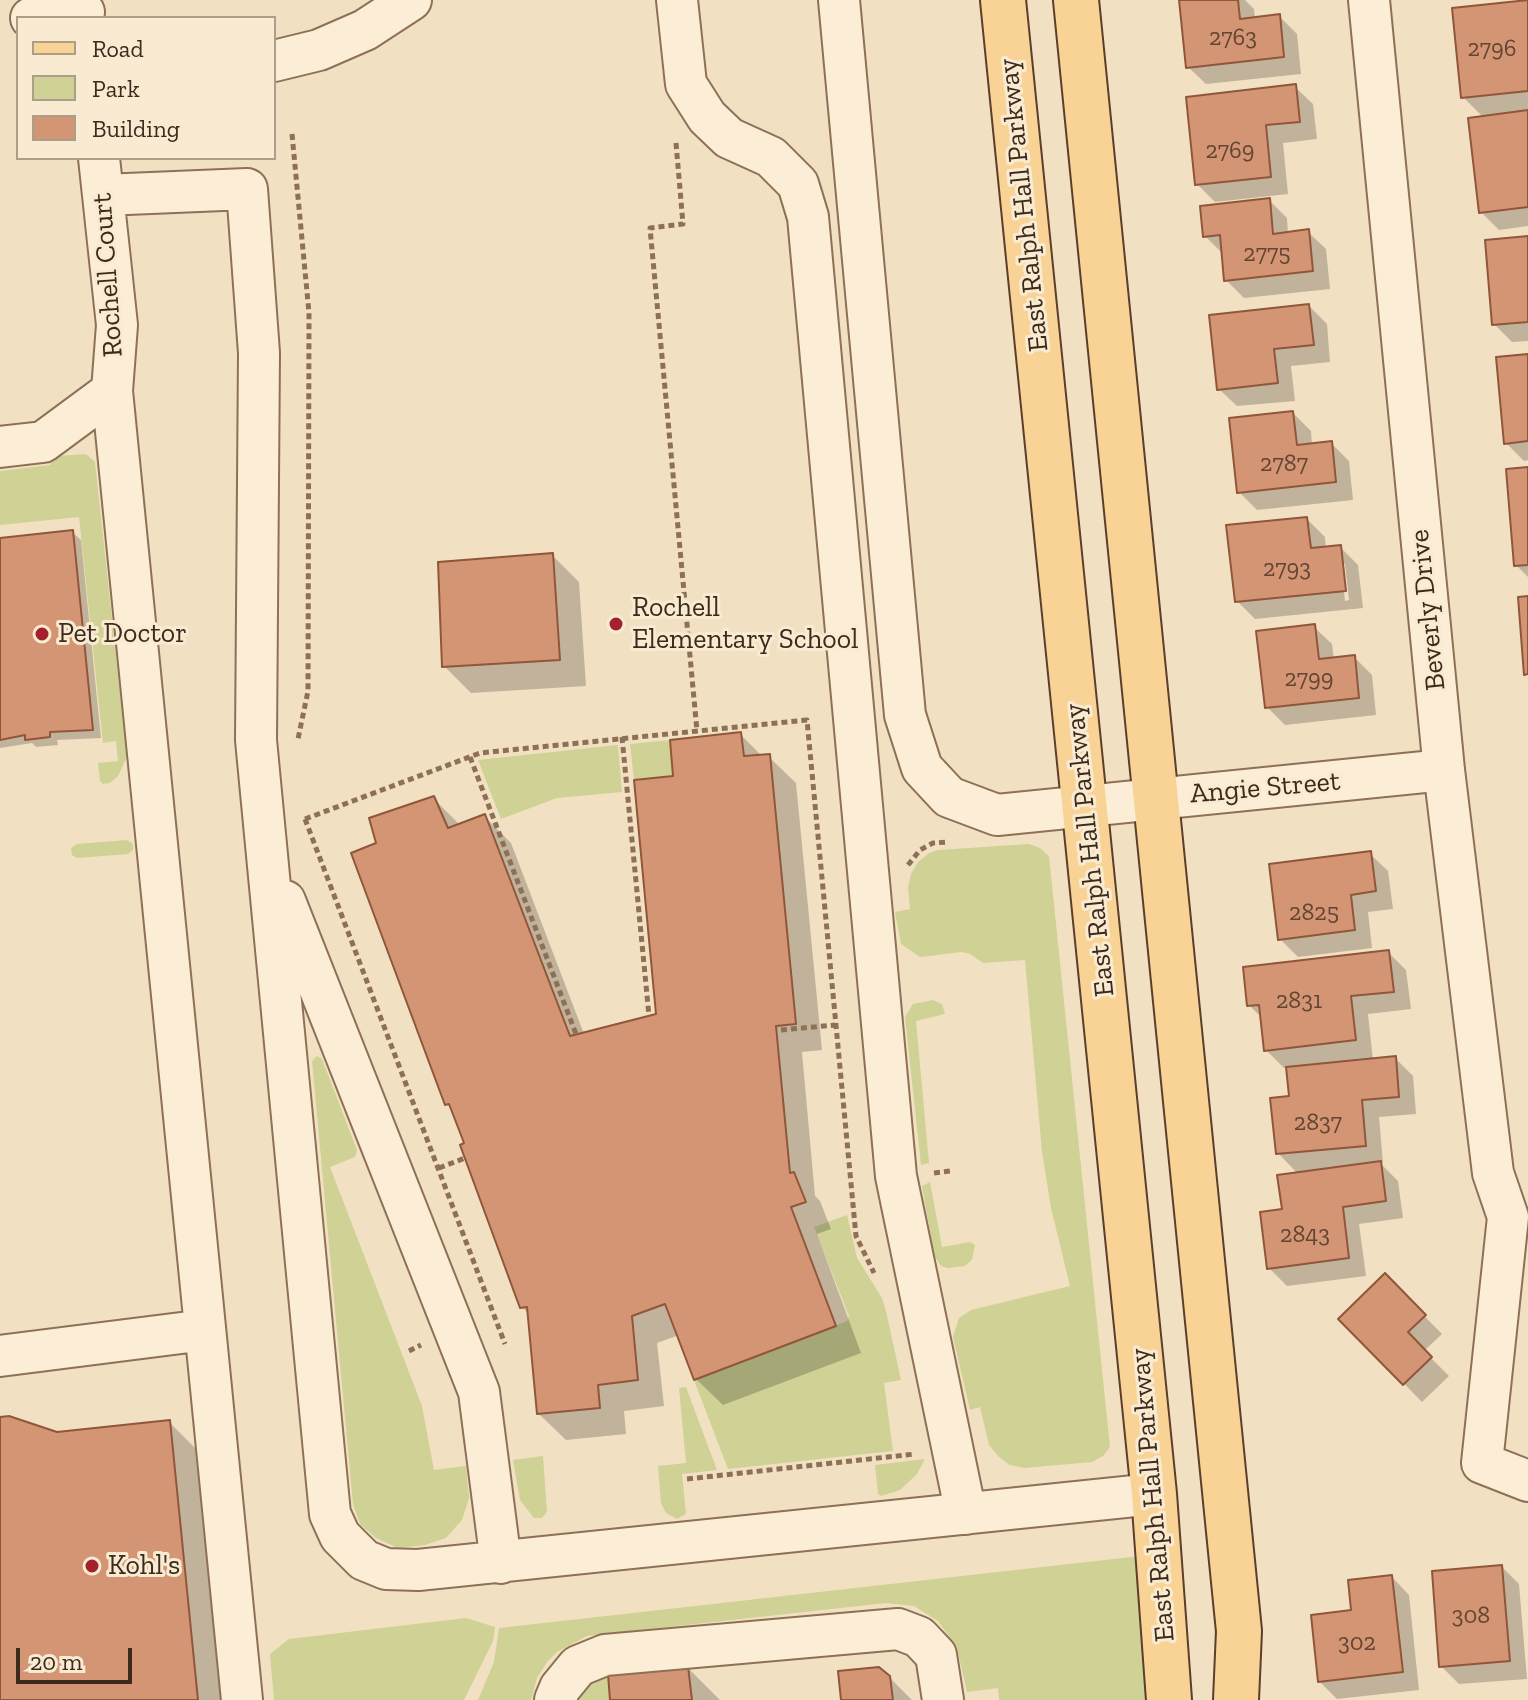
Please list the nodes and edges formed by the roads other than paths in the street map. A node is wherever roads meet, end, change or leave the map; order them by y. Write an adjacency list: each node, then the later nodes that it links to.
1 (411, 0): 9 (street)
2 (677, 0): 22 (street)
3 (839, 0): 15 (street, Angie Street)
4 (1003, 0): 15 (main road, East Ralph Hall Parkway)
5 (1076, 0): 14 (main road)
6 (1369, 0): 13 (street, Beverly Drive)
7 (84, 10): 8 (street)
8 (44, 16)
9 (276, 61)
10 (101, 176): 11 (street, Rochell Court); 16 (street)
11 (112, 391): 12 (street); 18 (street, Rochell Court)
12 (0, 447)
13 (1444, 770): 14 (street, Angie Street); 17 (street, Beverly Drive)
14 (1156, 798): 15 (street, Angie Street); 28 (main road)
15 (1085, 806): 21 (main road, East Ralph Hall Parkway)
16 (268, 857): 23 (street); 23 (street)
17 (1518, 1216): 20 (street)
18 (205, 1330): 19 (street); 24 (street, Rochell Court)
19 (0, 1356)
20 (1528, 1481)
21 (1154, 1494): 22 (street); 27 (main road, East Ralph Hall Parkway)
22 (966, 1514): 23 (street)
23 (501, 1563)
24 (242, 1700)
25 (555, 1700): 26 (street)
26 (943, 1700)
27 (1169, 1700)
28 (1236, 1700)

